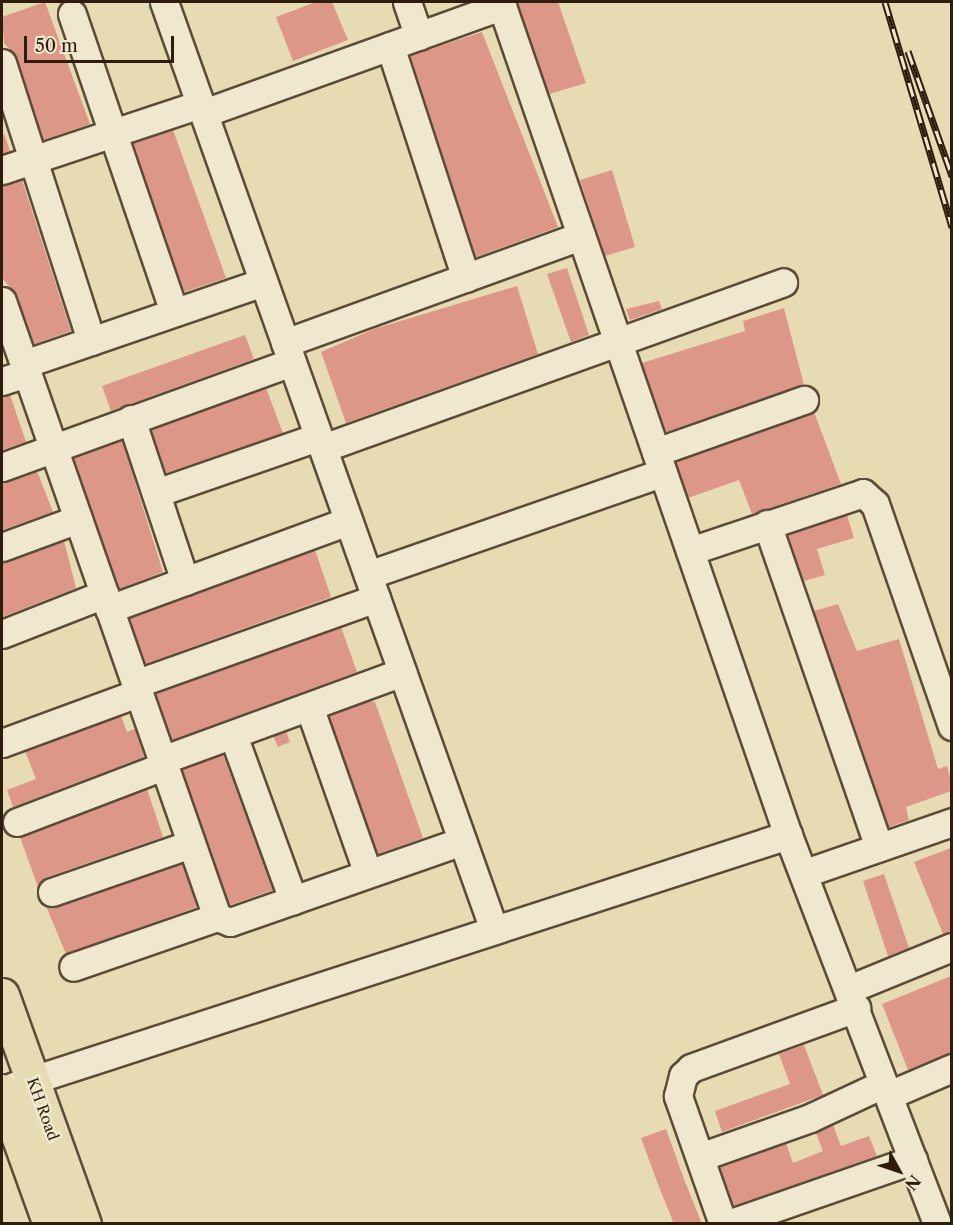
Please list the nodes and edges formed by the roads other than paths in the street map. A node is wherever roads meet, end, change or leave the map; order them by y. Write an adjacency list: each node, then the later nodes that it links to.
1 (164, 2): 8 (street)
2 (407, 2): 5 (street)
3 (501, 4): 5 (street); 12 (street)
4 (72, 14): 9 (street)
5 (419, 36): 6 (street)
6 (390, 46): 8 (street); 13 (street)
7 (2, 63): 10 (street)
8 (202, 109): 9 (street); 14 (street)
9 (113, 133): 10 (street); 17 (street)
10 (33, 160): 11 (street); 18 (street)
11 (2, 170)
12 (581, 236): 13 (street); 19 (street)
13 (466, 278): 20 (street)
14 (264, 282): 17 (street); 20 (street)
15 (783, 282): 19 (street)
16 (2, 301): 21 (street)
17 (174, 312): 18 (street)
18 (92, 341): 21 (street)
19 (618, 342): 25 (street); 27 (street)
20 (289, 353): 24 (street); 25 (street)
21 (26, 368): 22 (street); 26 (street)
22 (2, 381)
23 (804, 400): 27 (street)
24 (131, 420): 26 (street); 29 (street)
25 (321, 442): 29 (street); 31 (street)
26 (53, 448): 28 (street); 30 (street)
27 (659, 462): 34 (street); 36 (street)
28 (2, 467)
29 (156, 492): 35 (street)
30 (78, 519): 33 (street); 37 (street)
31 (348, 521): 35 (street); 36 (street)
32 (767, 524): 34 (street); 42 (street); 51 (street)
33 (2, 547)
34 (690, 551): 48 (street)
35 (185, 581): 37 (street)
36 (372, 587): 39 (street); 40 (street)
37 (107, 601): 38 (street); 40 (street)
38 (2, 634)
39 (402, 672): 41 (street); 49 (street)
40 (137, 688): 44 (street); 45 (street)
41 (310, 709): 43 (street); 52 (street)
42 (951, 726)
43 (233, 735): 45 (street); 55 (street)
44 (2, 743)
45 (163, 763): 46 (street); 50 (street)
46 (17, 822)
47 (951, 822): 51 (street)
48 (788, 835): 53 (street); 57 (street)
49 (462, 841): 52 (street); 57 (street)
50 (191, 844): 54 (street); 56 (street)
51 (879, 847): 53 (street)
52 (367, 871): 55 (street)
53 (805, 873): 61 (street)
54 (52, 892)
55 (292, 900): 56 (street)
56 (217, 917): 59 (street)
57 (494, 930): 63 (street)
58 (951, 947): 61 (street)
59 (72, 967)
60 (2, 995): 63 (main road, KH Road)
61 (852, 999): 64 (street); 66 (street)
62 (951, 1068): 64 (street)
63 (33, 1080): 65 (street); 70 (main road, KH Road)
64 (886, 1089): 66 (street); 67 (street)
65 (2, 1090): 69 (main road)
66 (700, 1156): 71 (street)
67 (913, 1160): 68 (street); 73 (street)
68 (801, 1212): 72 (street)
69 (50, 1224)
70 (84, 1224)
71 (723, 1224)
72 (728, 1224)
73 (937, 1224)

